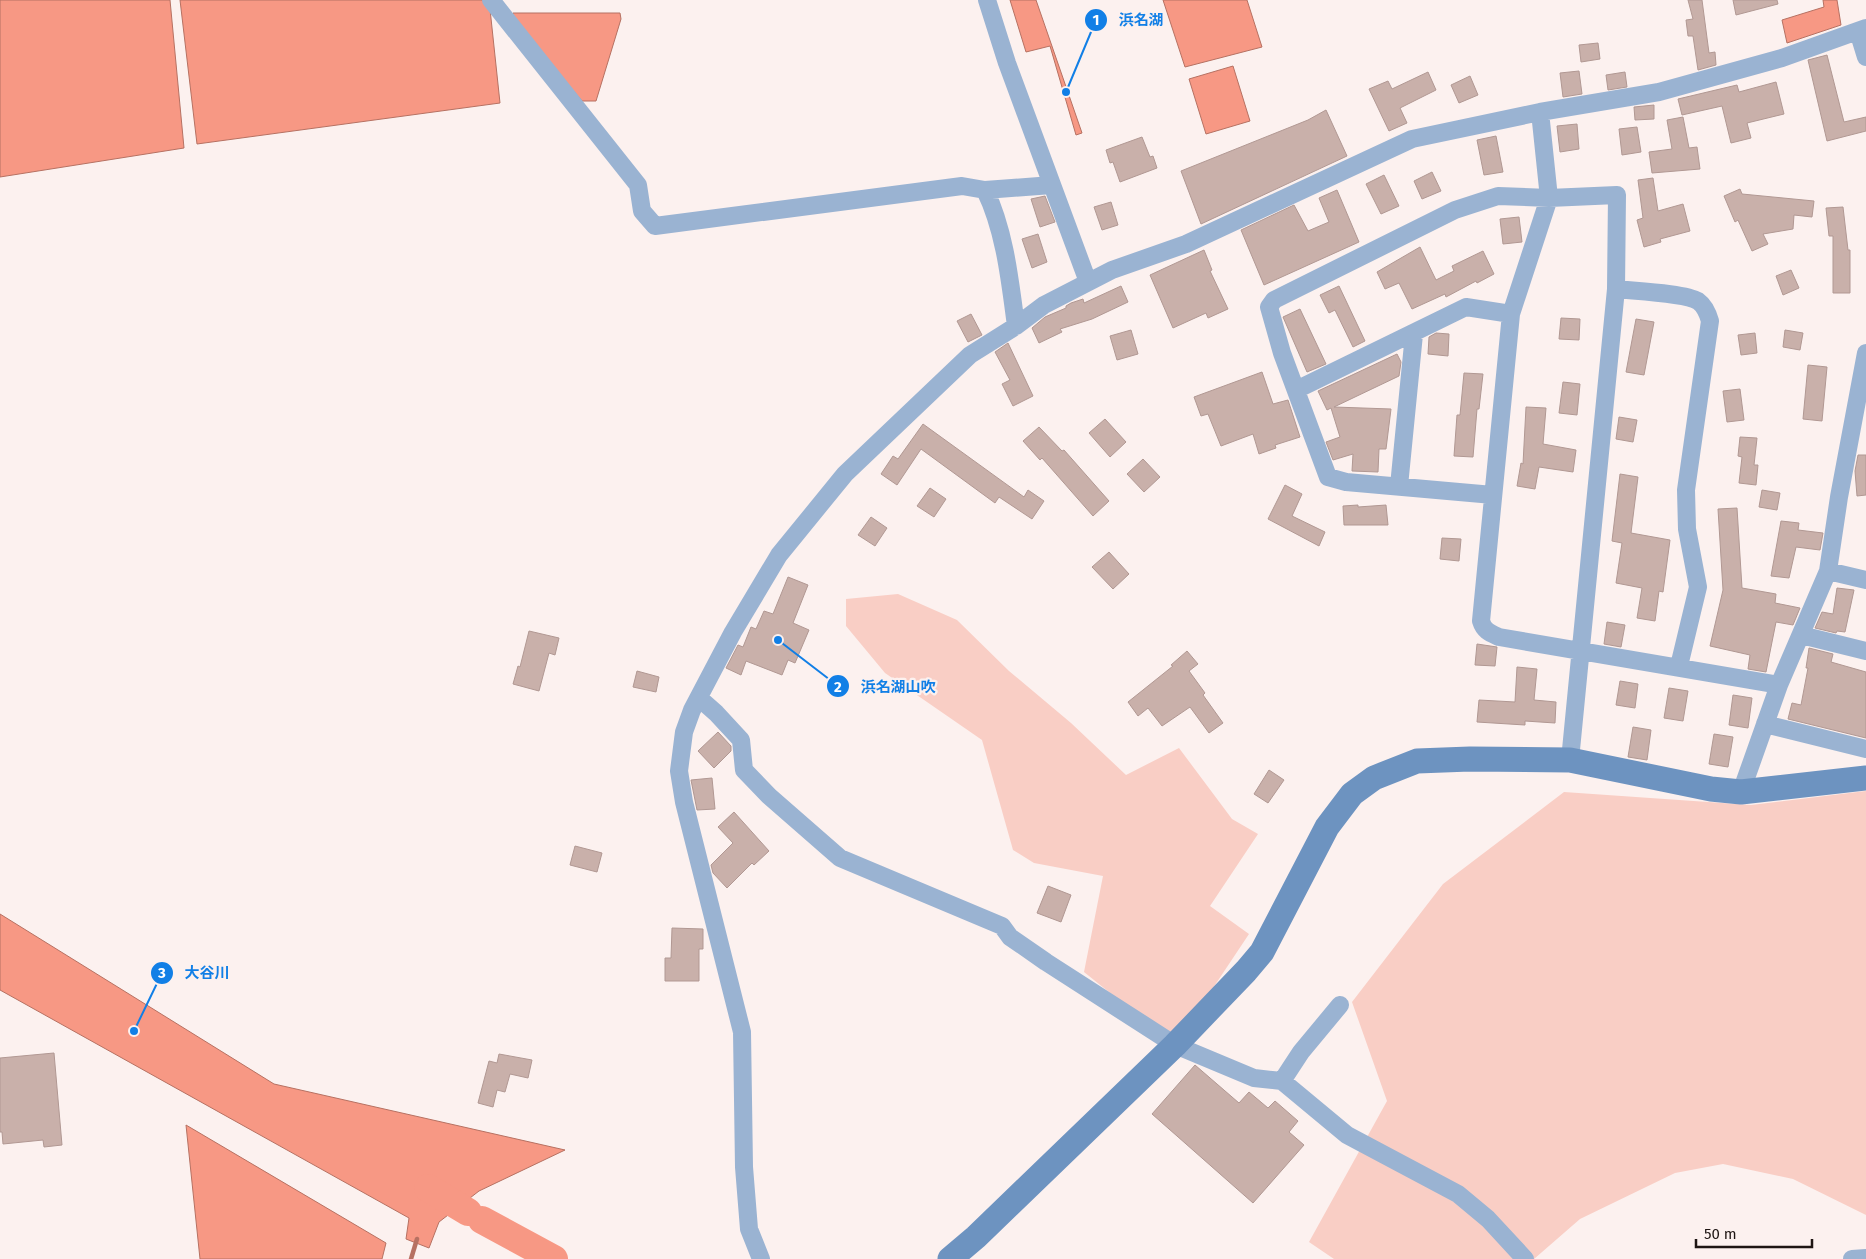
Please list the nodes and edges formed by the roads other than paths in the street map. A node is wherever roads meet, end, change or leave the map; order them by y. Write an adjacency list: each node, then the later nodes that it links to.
1 (491, 0): 7 (street)
2 (987, 0): 6 (street)
3 (1862, 30): 4 (street); 5 (street)
4 (1866, 57)
5 (1540, 112): 8 (street); 9 (street)
6 (1052, 185): 7 (street); 9 (street)
7 (985, 190): 12 (street)
8 (1549, 198): 10 (street); 11 (street); 15 (street)
9 (1088, 282): 12 (street)
10 (1616, 288): 22 (street); 23 (street)
11 (1511, 314): 13 (street); 17 (street)
12 (1016, 326): 25 (street)
13 (1414, 334): 15 (street); 16 (street)
14 (1866, 353): 18 (street)
15 (1296, 390): 16 (street)
16 (1399, 486): 17 (street)
17 (1493, 495): 22 (street)
18 (1828, 571): 19 (street); 20 (street)
19 (1866, 580)
20 (1801, 635): 21 (street); 24 (street)
21 (1866, 651)
22 (1580, 652): 23 (street); 28 (street)
23 (1679, 666): 24 (street)
24 (1779, 685): 26 (street)
25 (699, 698): 32 (street); 35 (street)
26 (1766, 724): 27 (street); 30 (street)
27 (1866, 749)
28 (1570, 760): 30 (street); 32 (street)
29 (1866, 778): 30 (street)
30 (1741, 792)
31 (1340, 1005): 33 (street)
32 (1175, 1045): 33 (street); 36 (street)
33 (1282, 1081): 37 (street)
34 (1866, 1258): 38 (street)
35 (761, 1259)
36 (950, 1259)
37 (1525, 1259)
38 (1852, 1259)

